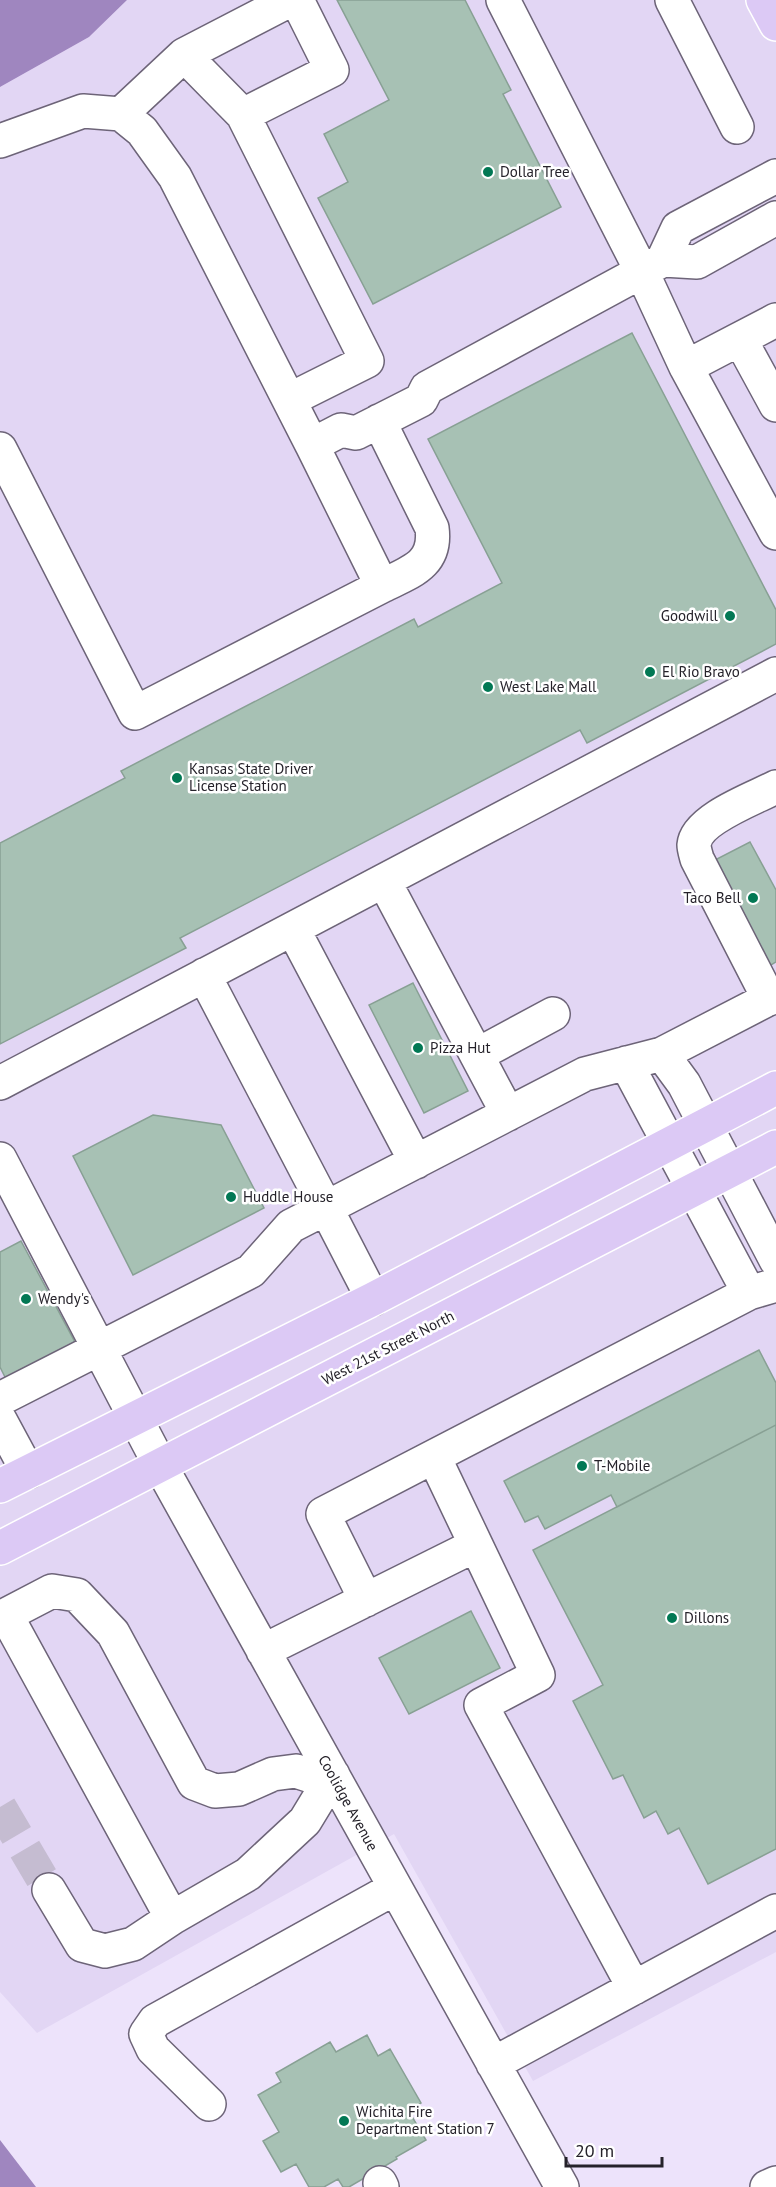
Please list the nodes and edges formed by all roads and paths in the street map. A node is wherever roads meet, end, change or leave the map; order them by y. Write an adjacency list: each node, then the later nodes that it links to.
1 (290, 0): 7 (street)
2 (297, 0): 9 (street)
3 (503, 0): 14 (street)
4 (672, 0): 10 (street)
5 (763, 0): 6 (main road)
6 (776, 24)
7 (184, 55): 8 (street); 9 (street)
8 (121, 114): 11 (street); 19 (street)
9 (243, 115): 19 (street)
10 (737, 127)
11 (0, 141)
12 (776, 176): 14 (street)
13 (776, 218): 14 (street)
14 (653, 266): 17 (street); 18 (street)
15 (776, 320): 16 (street)
16 (740, 339): 17 (street); 20 (street)
17 (686, 367): 25 (street)
18 (427, 388): 21 (street); 22 (street)
19 (289, 400): 23 (street)
20 (776, 405)
21 (379, 421): 22 (street); 26 (street)
22 (341, 430): 23 (street)
23 (312, 445): 26 (street)
24 (0, 448): 26 (street)
25 (776, 534)
26 (382, 586)
27 (776, 674): 29 (street)
28 (776, 787): 32 (street)
29 (384, 881): 30 (street); 35 (street)
30 (293, 929): 31 (street); 43 (street)
31 (204, 975): 37 (street); 47 (street)
32 (772, 997): 34 (street)
33 (553, 1014): 35 (street)
34 (662, 1054): 36 (street); 40 (street)
35 (477, 1055): 39 (street)
36 (626, 1063): 39 (street); 41 (street)
37 (0, 1083)
38 (776, 1088): 40 (main road)
39 (508, 1114): 43 (street)
40 (706, 1125): 41 (main road); 45 (street)
41 (669, 1144): 46 (street); 49 (main road)
42 (776, 1147): 45 (main road, West 21st Street North)
43 (416, 1162): 47 (street)
44 (2, 1164): 50 (street, Coolidge Avenue)
45 (730, 1171): 46 (main road, West 21st Street North); 48 (street)
46 (694, 1190): 48 (street); 55 (main road, West 21st Street North)
47 (326, 1208): 49 (street); 50 (street)
48 (769, 1284): 54 (street)
49 (373, 1299): 52 (main road)
50 (99, 1348): 51 (street); 52 (street, Coolidge Avenue)
51 (0, 1399)
52 (135, 1419): 55 (street, Coolidge Avenue); 56 (main road)
53 (0, 1420): 56 (street)
54 (434, 1457): 57 (street); 59 (street)
55 (160, 1465): 58 (main road, West 21st Street North); 61 (street, Coolidge Avenue)
56 (14, 1479)
57 (476, 1545): 59 (street); 67 (street)
58 (0, 1548)
59 (366, 1600): 61 (street)
60 (3, 1616): 62 (street); 66 (street)
61 (263, 1651): 62 (street, Coolidge Avenue)
62 (333, 1775): 63 (street, Coolidge Avenue); 66 (street)
63 (395, 1888): 68 (street, Coolidge Avenue); 69 (street)
64 (49, 1890): 66 (street)
65 (776, 1911): 67 (street)
66 (172, 1918)
67 (634, 1988): 68 (street)
68 (494, 2064): 71 (street, Coolidge Avenue)
69 (209, 2104)
70 (776, 2183): 72 (street)
71 (562, 2187)
72 (768, 2187)

